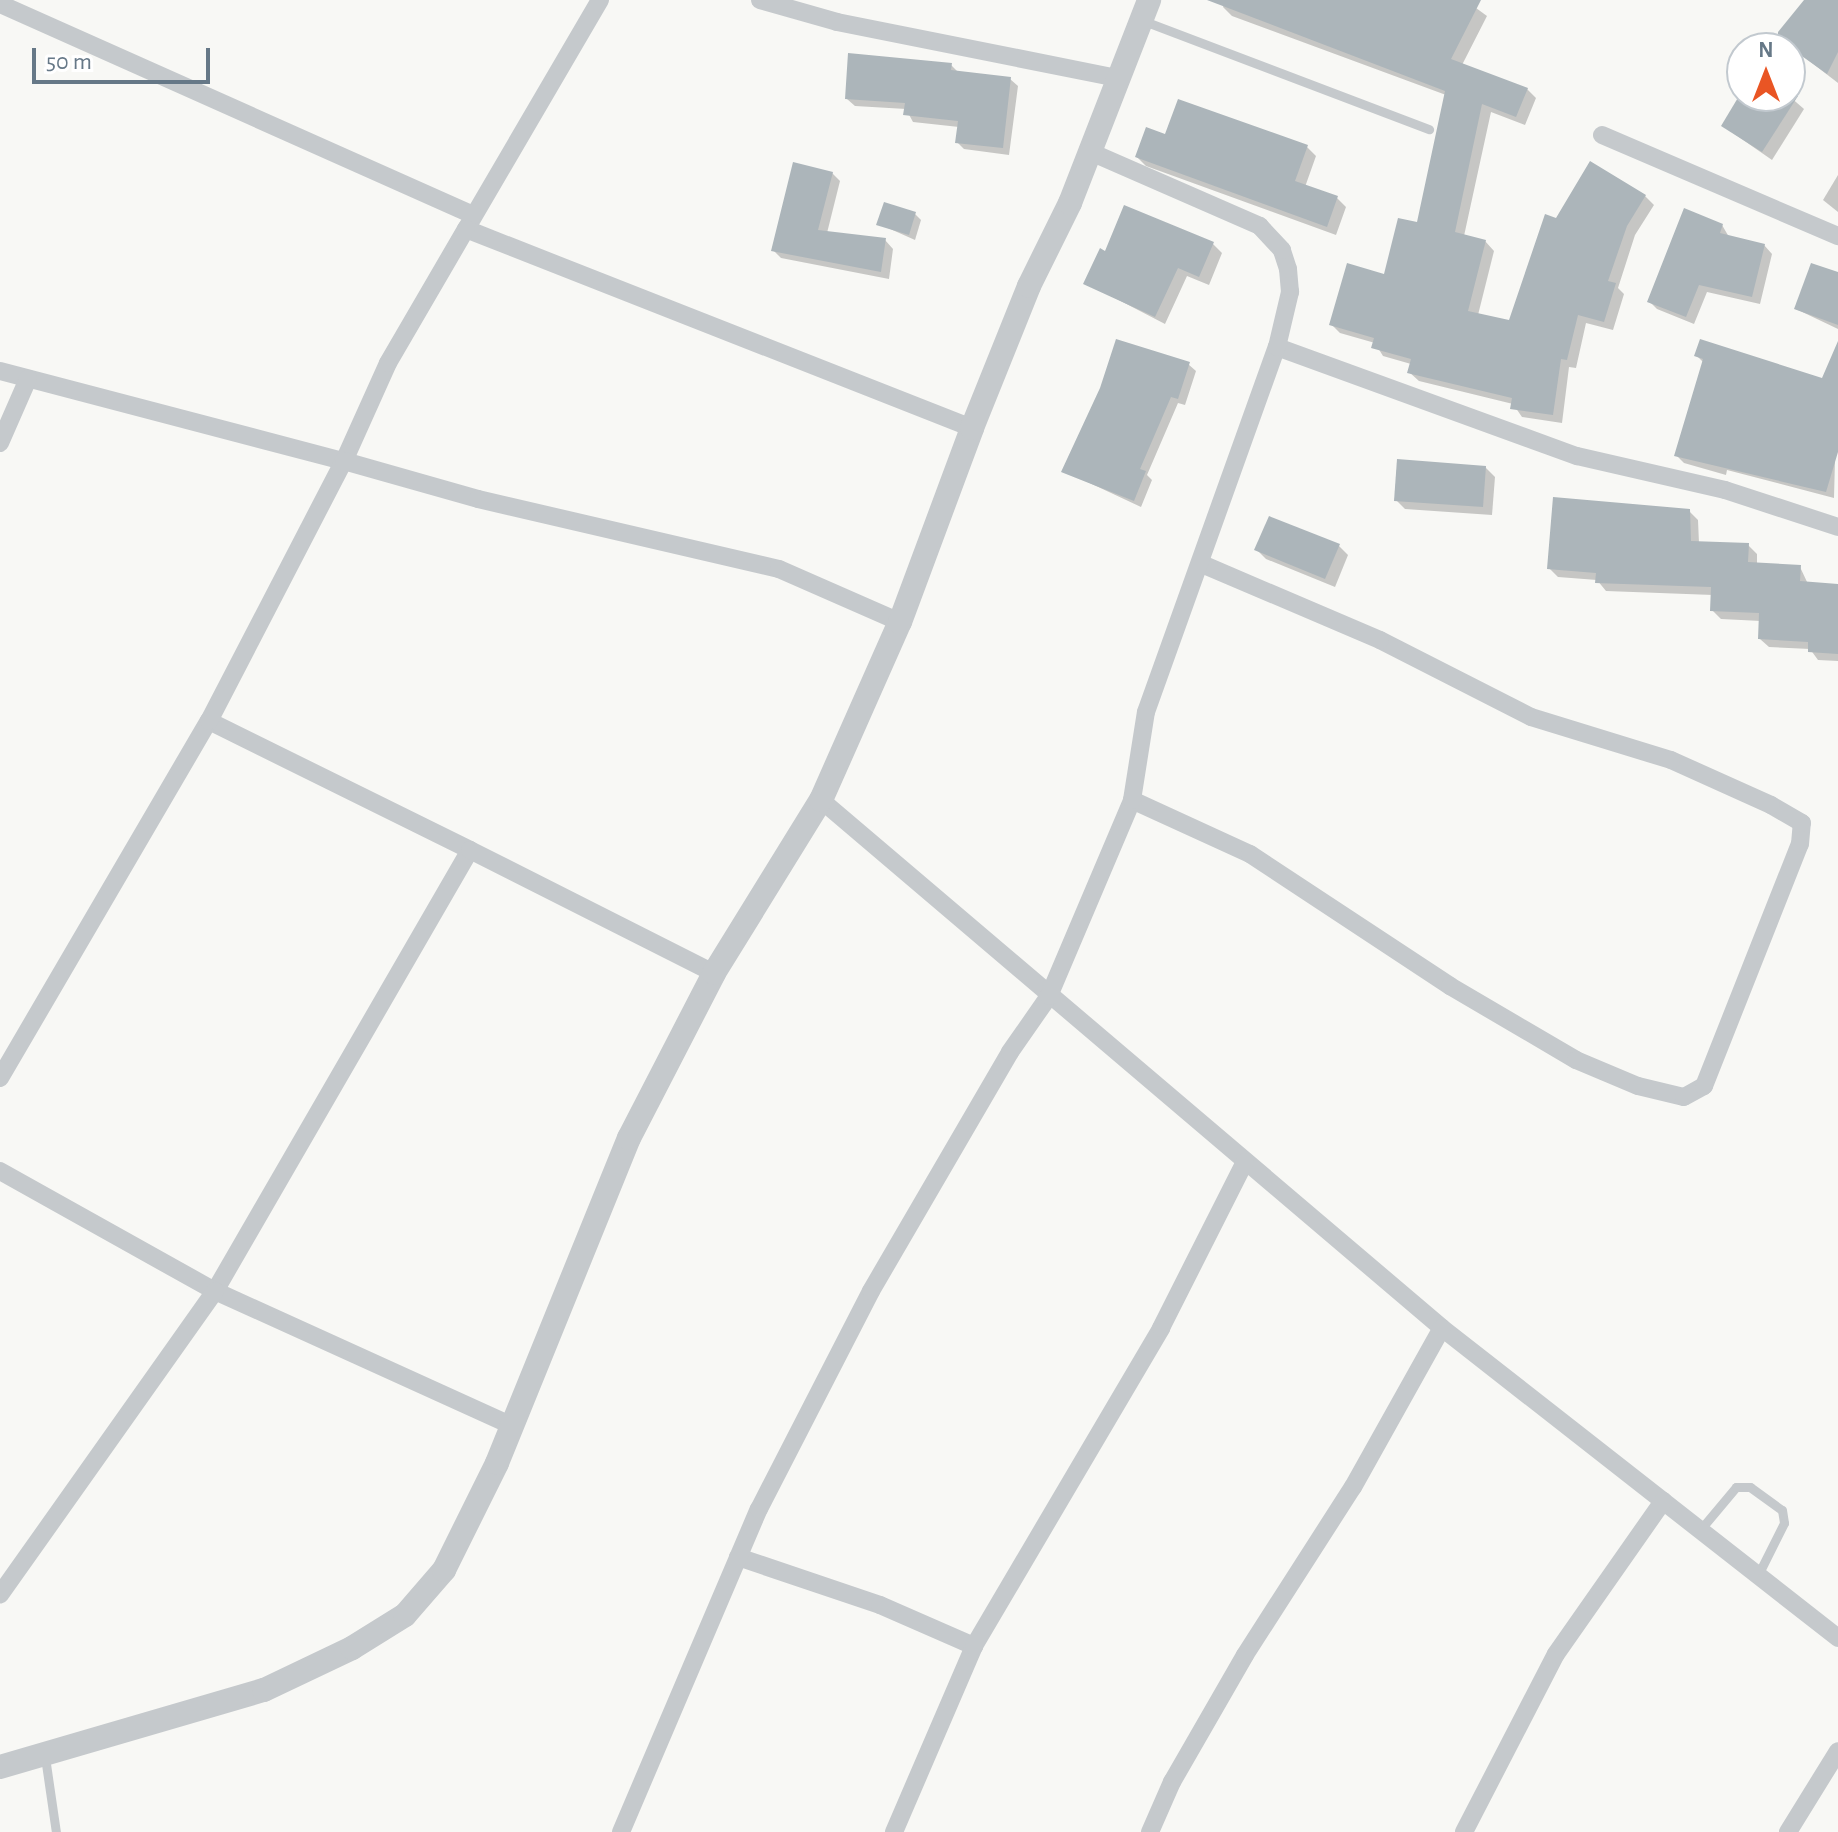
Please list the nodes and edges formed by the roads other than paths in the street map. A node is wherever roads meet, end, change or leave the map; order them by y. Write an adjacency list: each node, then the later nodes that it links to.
1 (600, 0): 9 (street)
2 (760, 0): 5 (street)
3 (0, 4): 9 (street)
4 (1145, 10): 5 (street); 6 (lane)
5 (1118, 78): 8 (street)
6 (1429, 129)
7 (1602, 135): 10 (street)
8 (1088, 151): 11 (street); 14 (street)
9 (469, 222): 14 (street); 16 (street)
10 (1838, 236)
11 (1277, 347): 17 (street); 18 (street)
12 (0, 371): 13 (street)
13 (28, 379): 15 (street); 16 (street)
14 (972, 428): 19 (street)
15 (0, 443)
16 (344, 461): 19 (street); 20 (street)
17 (1838, 527)
18 (1202, 564): 22 (street); 22 (street)
19 (900, 622): 21 (street)
20 (209, 721): 23 (street); 26 (street)
21 (821, 800): 24 (street); 25 (street)
22 (1132, 800): 25 (street)
23 (470, 850): 24 (street); 29 (street)
24 (714, 973): 31 (street)
25 (1049, 996): 27 (street); 34 (street)
26 (0, 1078)
27 (1245, 1162): 30 (street); 38 (street)
28 (0, 1171): 29 (street)
29 (215, 1291): 31 (street); 36 (street)
30 (1442, 1328): 32 (street); 45 (street)
31 (510, 1425): 40 (street)
32 (1663, 1501): 33 (street); 46 (street)
33 (1700, 1530): 35 (street); 35 (lane)
34 (738, 1557): 38 (street); 43 (street)
35 (1758, 1575): 37 (street)
36 (0, 1595)
37 (1838, 1638)
38 (974, 1646): 44 (street)
39 (1838, 1751): 47 (street)
40 (45, 1757): 41 (street); 42 (lane)
41 (0, 1767)
42 (56, 1832)
43 (621, 1832)
44 (894, 1832)
45 (1150, 1832)
46 (1464, 1832)
47 (1788, 1832)

